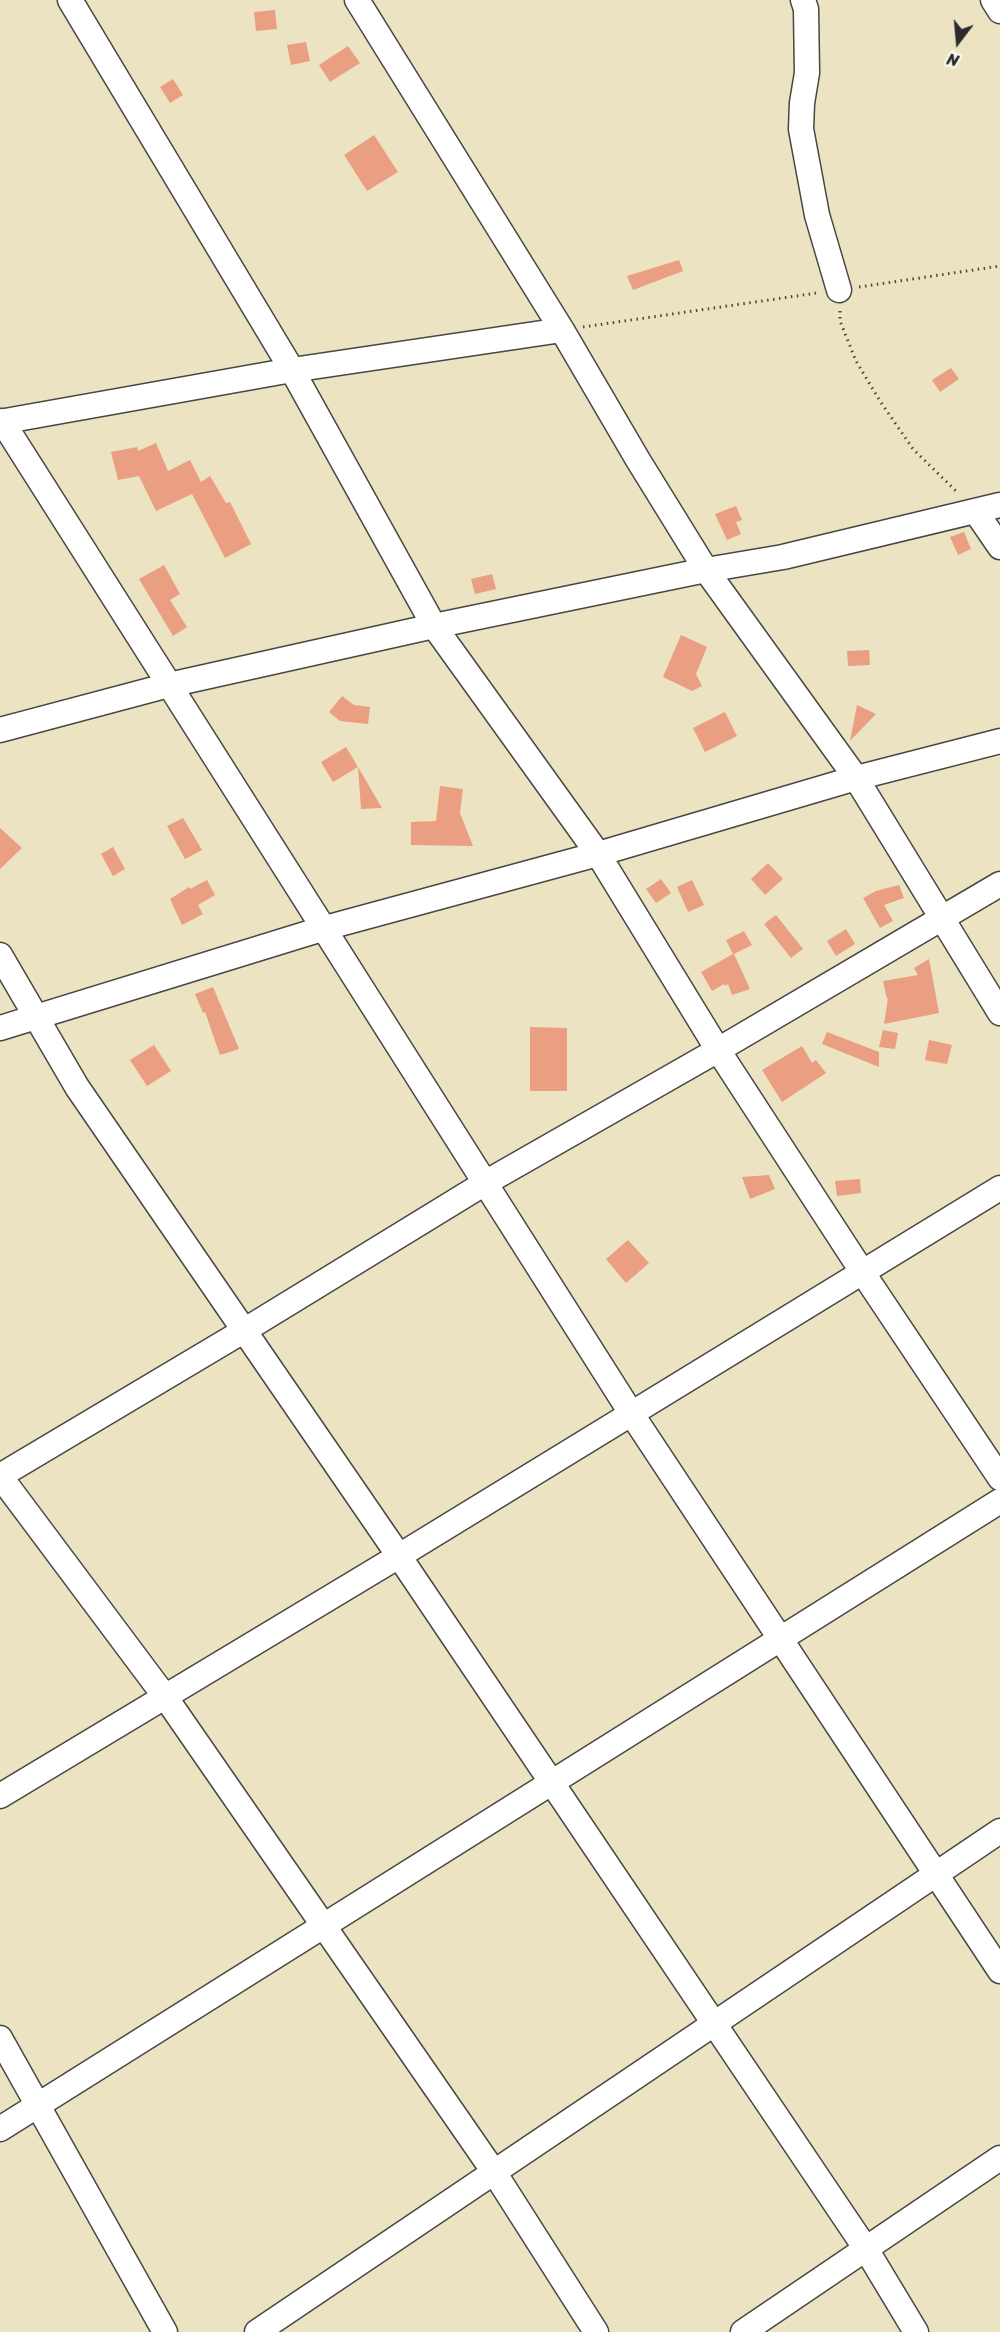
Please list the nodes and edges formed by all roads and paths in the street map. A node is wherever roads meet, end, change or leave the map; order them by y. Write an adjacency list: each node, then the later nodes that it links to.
1 (70, 0): 9 (street)
2 (357, 0): 8 (street)
3 (803, 0): 7 (street)
4 (993, 0): 5 (street)
5 (1000, 11)
6 (1000, 266): 7 (path)
7 (839, 290): 8 (path); 12 (path)
8 (562, 330): 9 (street); 14 (street)
9 (292, 370): 10 (street); 15 (street)
10 (1, 421): 16 (street)
11 (1000, 505): 12 (street)
12 (976, 512): 13 (street); 14 (street)
13 (1000, 547)
14 (706, 570): 15 (street); 19 (street)
15 (435, 626): 16 (street); 20 (street)
16 (169, 685): 17 (street); 23 (street)
17 (0, 730)
18 (1000, 741): 19 (street)
19 (856, 778): 20 (street); 22 (street)
20 (598, 854): 23 (street); 28 (street)
21 (1000, 884): 22 (street)
22 (941, 917): 25 (street); 28 (street)
23 (325, 928): 26 (street); 29 (street)
24 (0, 956): 26 (street)
25 (1000, 1013)
26 (36, 1017): 27 (street); 32 (street)
27 (0, 1028)
28 (718, 1050): 29 (street); 31 (street)
29 (485, 1183): 32 (street); 33 (street)
30 (1000, 1188): 31 (street)
31 (863, 1273): 33 (street); 35 (street)
32 (245, 1330): 34 (street); 37 (street)
33 (631, 1413): 37 (street); 38 (street)
34 (0, 1476): 39 (street)
35 (1000, 1478)
36 (1000, 1501): 38 (street)
37 (399, 1556): 39 (street); 40 (street)
38 (781, 1639): 40 (street); 43 (street)
39 (166, 1698): 41 (street); 44 (street)
40 (551, 1784): 44 (street); 46 (street)
41 (0, 1796)
42 (1000, 1831): 43 (street)
43 (936, 1875): 45 (street); 46 (street)
44 (324, 1926): 48 (street); 51 (street)
45 (1000, 1971)
46 (714, 2024): 51 (street); 52 (street)
47 (0, 2038): 48 (street)
48 (38, 2105): 49 (street); 53 (street)
49 (0, 2129)
50 (1000, 2158): 52 (street)
51 (494, 2172): 54 (street); 55 (street)
52 (866, 2249): 56 (street); 57 (street)
53 (165, 2332)
54 (257, 2332)
55 (596, 2332)
56 (743, 2332)
57 (916, 2332)

